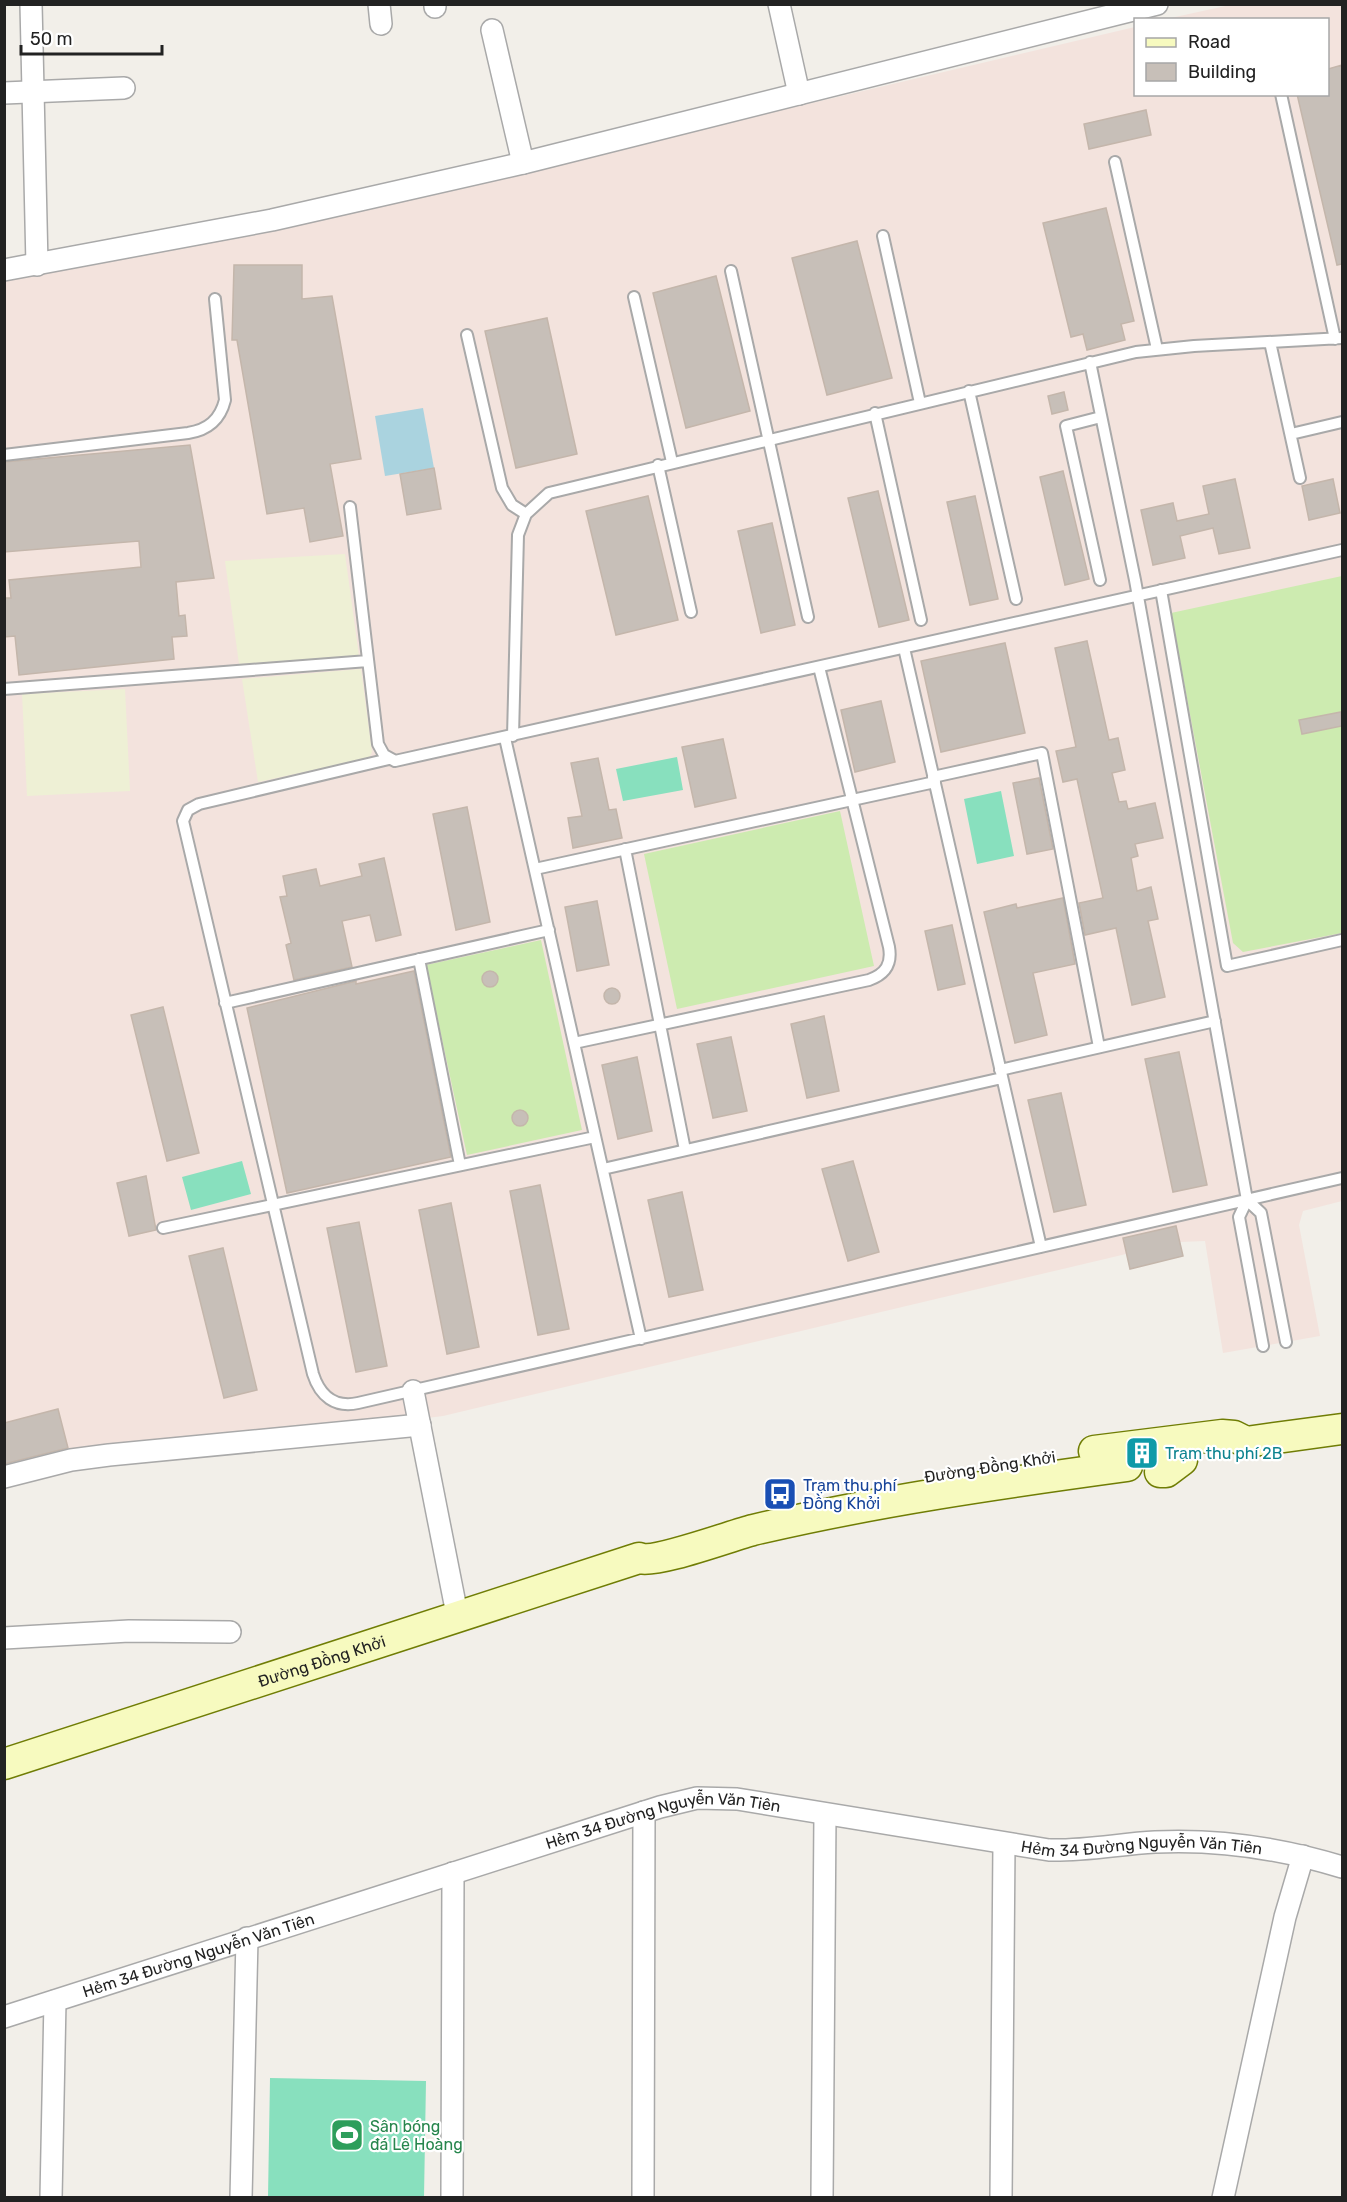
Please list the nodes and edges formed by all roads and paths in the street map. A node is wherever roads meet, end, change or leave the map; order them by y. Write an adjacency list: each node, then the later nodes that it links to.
1 (31, 4): 7 (street)
2 (779, 4): 8 (street)
3 (1157, 4): 8 (street)
4 (492, 30): 10 (street)
5 (124, 88): 7 (street)
6 (4, 93): 7 (street)
7 (32, 93): 13 (street)
8 (799, 94): 10 (street)
9 (1281, 96): 19 (lane)
10 (523, 162): 13 (street)
11 (1115, 162): 21 (lane)
12 (883, 236): 24 (lane)
13 (37, 265): 14 (street)
14 (4, 270)
15 (731, 271): 29 (lane)
16 (634, 297): 31 (lane)
17 (215, 299): 30 (lane)
18 (466, 335): 35 (lane)
19 (1339, 339): 20 (lane)
20 (1270, 342): 21 (lane); 28 (lane)
21 (1157, 349): 22 (lane)
22 (1090, 362): 23 (lane); 26 (lane)
23 (969, 391): 24 (lane); 40 (lane)
24 (920, 403): 25 (lane)
25 (876, 413): 29 (lane); 43 (lane)
26 (1101, 417): 37 (lane); 39 (lane)
27 (1342, 422): 28 (lane)
28 (1291, 434): 33 (lane)
29 (768, 439): 31 (lane); 42 (lane)
30 (4, 455)
31 (672, 462): 32 (lane)
32 (658, 465): 35 (lane); 41 (lane)
33 (1300, 478)
34 (350, 507): 45 (lane)
35 (526, 514): 48 (lane)
36 (1342, 550): 38 (lane)
37 (1100, 580)
38 (1161, 590): 39 (lane); 55 (lane)
39 (1137, 596): 44 (lane); 58 (lane)
40 (1016, 599)
41 (691, 612)
42 (808, 617)
43 (921, 620)
44 (904, 648): 46 (lane); 50 (lane)
45 (368, 662): 47 (lane); 49 (lane)
46 (819, 667): 48 (lane); 51 (lane)
47 (4, 689)
48 (509, 737): 49 (lane); 53 (lane)
49 (389, 759): 57 (lane)
50 (934, 779): 51 (lane); 61 (lane); 62 (lane)
51 (853, 800): 52 (lane); 59 (lane)
52 (625, 849): 53 (lane); 59 (lane)
53 (535, 869): 54 (lane)
54 (549, 930): 56 (lane); 60 (lane)
55 (1342, 940)
56 (419, 959): 57 (lane); 65 (lane)
57 (225, 1003): 69 (lane)
58 (1215, 1021): 61 (lane); 68 (lane)
59 (660, 1024): 60 (lane); 64 (lane)
60 (574, 1042): 63 (lane)
61 (1099, 1047): 62 (lane)
62 (1001, 1073): 64 (lane); 71 (lane)
63 (596, 1137): 65 (lane); 66 (lane)
64 (685, 1150): 66 (lane)
65 (460, 1165): 69 (lane)
66 (603, 1169): 72 (lane)
67 (1342, 1178): 68 (lane)
68 (1247, 1200): 71 (lane); 73 (lane); 74 (lane)
69 (273, 1205): 70 (lane); 75 (lane)
70 (163, 1228)
71 (1041, 1247): 72 (lane)
72 (641, 1338): 75 (lane)
73 (1286, 1342)
74 (1263, 1347)
75 (413, 1391): 76 (street)
76 (420, 1425): 81 (street); 83 (street)
77 (1342, 1429): 78 (main road, Đường Đồng Khởi)
78 (1246, 1442): 79 (main road, Đường Đồng Khởi); 82 (main road, Đường Đồng Khởi)
79 (1167, 1465)
80 (1121, 1470): 82 (main road, Đường Đồng Khởi)
81 (4, 1477)
82 (639, 1558): 83 (main road, Đường Đồng Khởi)
83 (458, 1618): 86 (main road, Đường Đồng Khởi)
84 (230, 1632): 85 (street)
85 (4, 1638)
86 (4, 1764)
87 (644, 1812): 88 (street, Hẻm 34 Đường Nguyễn Văn Tiên); 92 (street, Hẻm 34 Đường Nguyễn Văn Tiên); 99 (street)
88 (825, 1814): 89 (street, Hẻm 34 Đường Nguyễn Văn Tiên); 100 (street)
89 (1004, 1844): 90 (street, Hẻm 34 Đường Nguyễn Văn Tiên); 101 (street)
90 (1303, 1856): 91 (street, Hẻm 34 Đường Nguyễn Văn Tiên); 102 (street)
91 (1342, 1867)
92 (453, 1873): 93 (street, Hẻm 34 Đường Nguyễn Văn Tiên); 98 (street)
93 (247, 1938): 94 (street, Hẻm 34 Đường Nguyễn Văn Tiên); 97 (street)
94 (55, 2001): 95 (street, Hẻm 34 Đường Nguyễn Văn Tiên); 96 (street)
95 (4, 2017)
96 (51, 2198)
97 (242, 2198)
98 (452, 2198)
99 (643, 2198)
100 (822, 2198)
101 (1001, 2198)
102 (1223, 2198)

